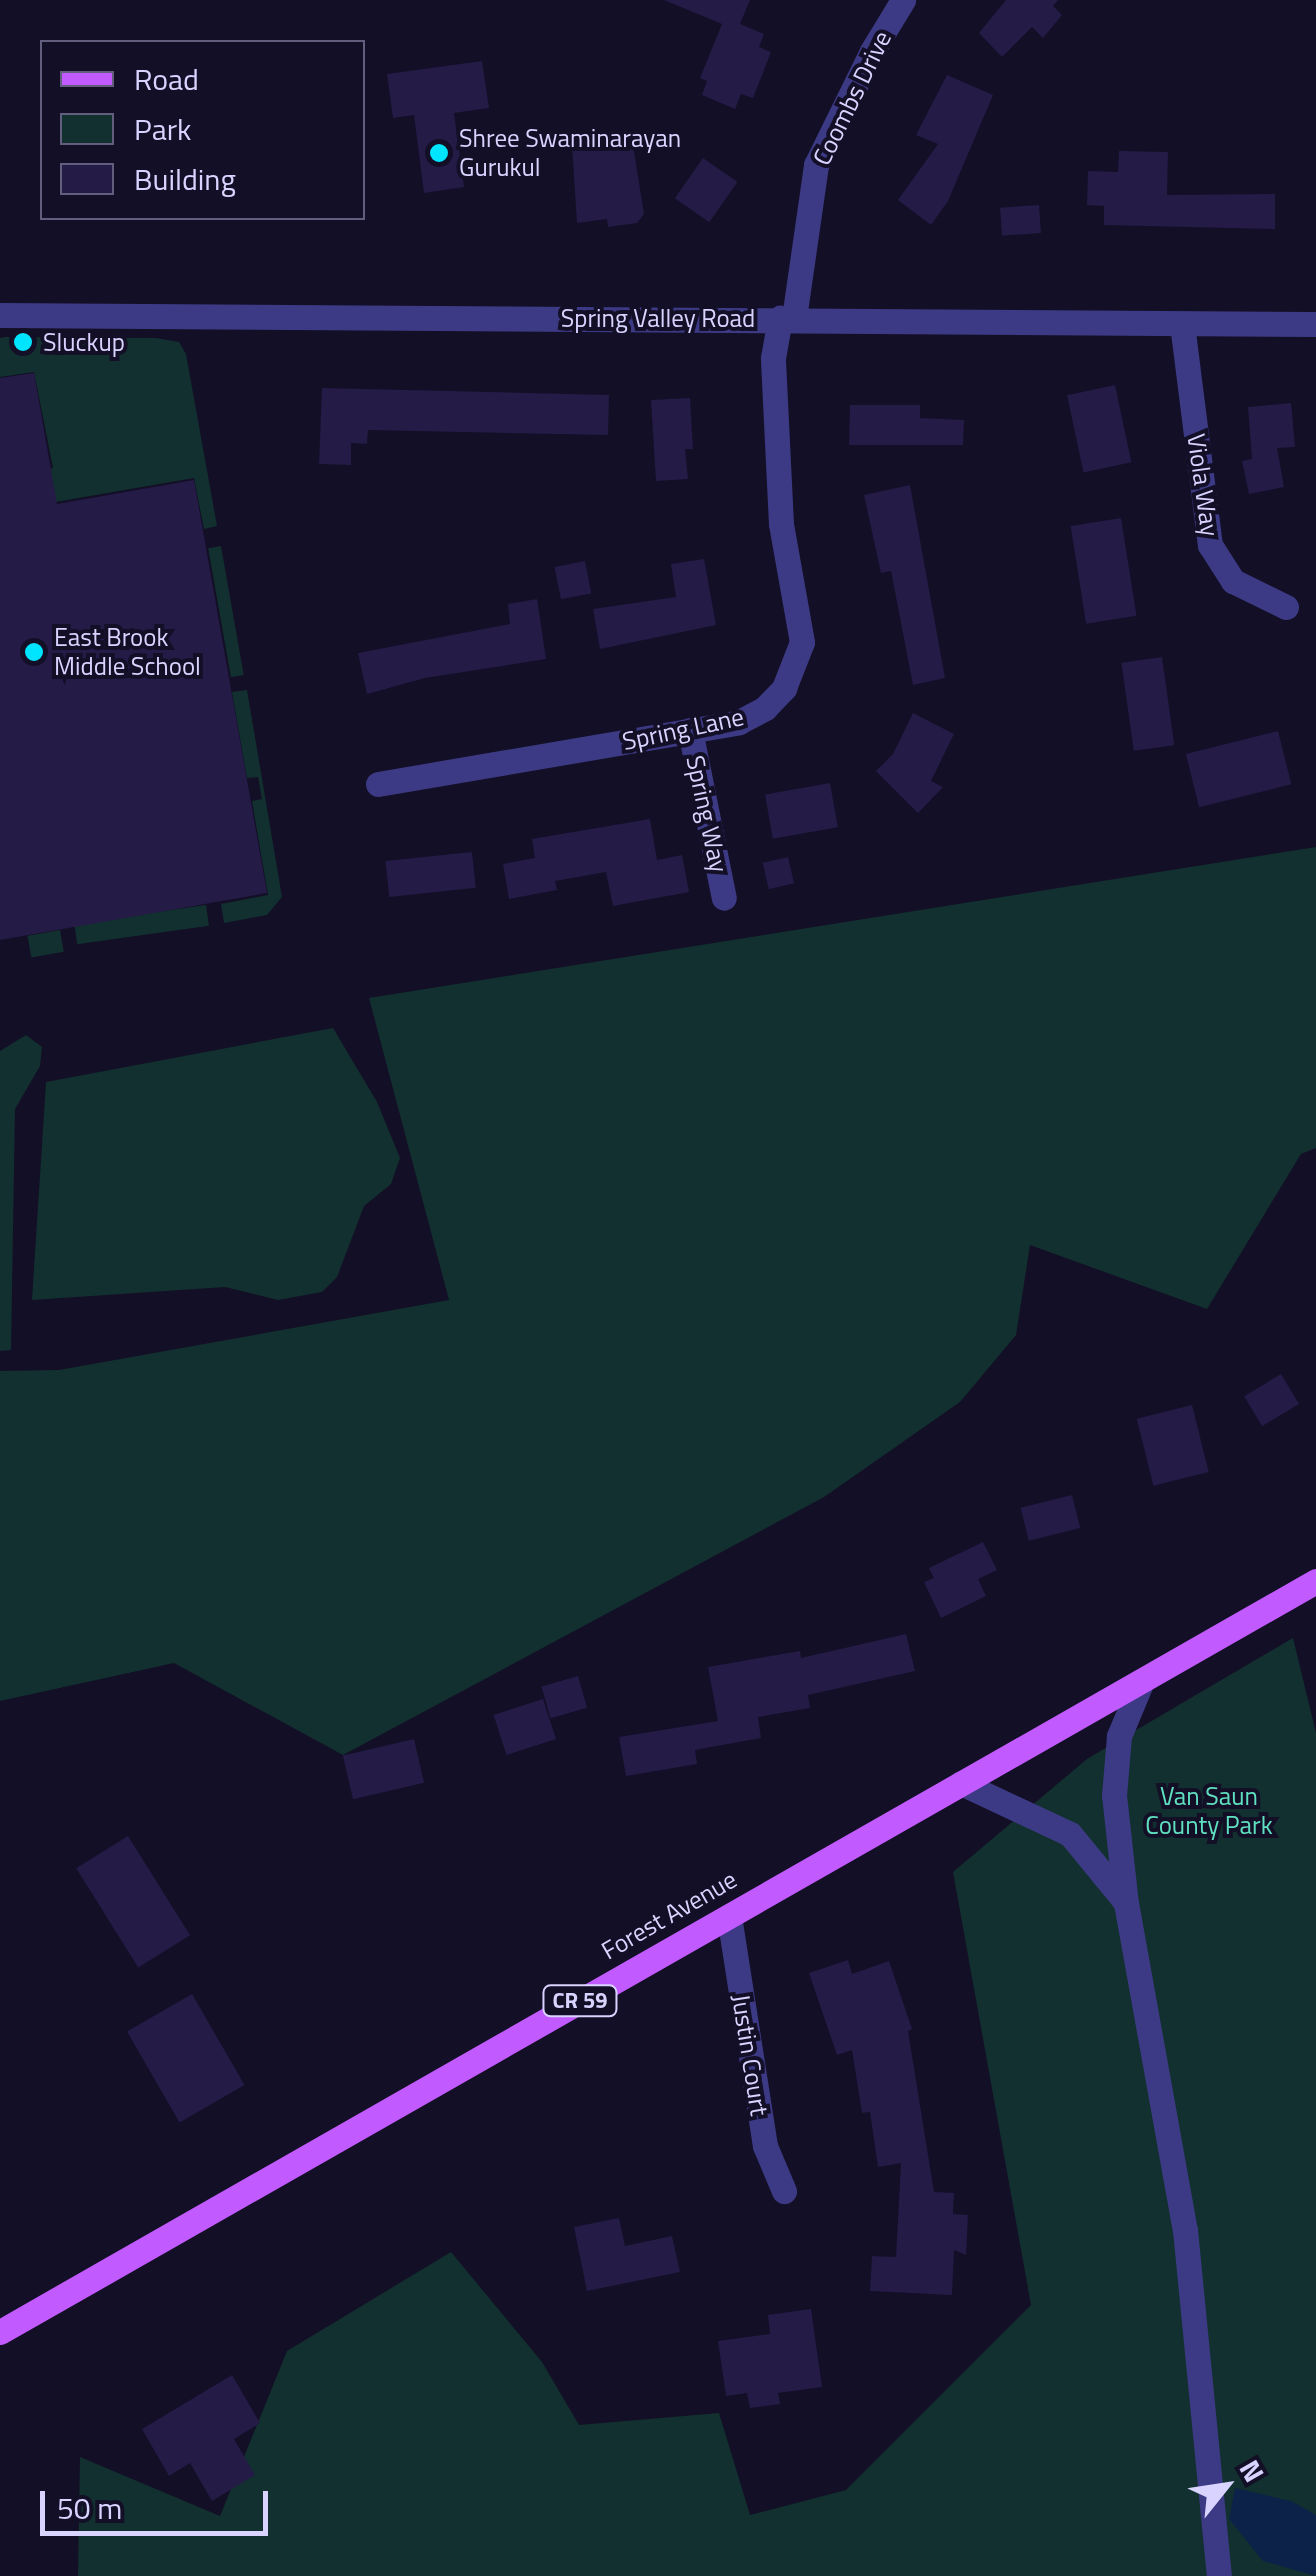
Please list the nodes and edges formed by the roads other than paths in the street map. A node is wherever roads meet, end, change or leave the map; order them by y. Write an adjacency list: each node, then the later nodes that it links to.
1 (903, 0): 3 (street, Coombs Drive)
2 (0, 315): 3 (street, Spring Valley Road)
3 (787, 318): 4 (street, Spring Valley Road); 7 (street, Spring Lane)
4 (1182, 324): 5 (street, Spring Valley Road); 6 (street, Viola Way)
5 (1316, 324)
6 (1286, 606)
7 (690, 730): 8 (street, Spring Lane); 9 (street, Spring Way)
8 (378, 784)
9 (724, 898)
10 (1316, 1581): 11 (main road, Forest Avenue / CR 59)
11 (1142, 1680): 12 (main road, Forest Avenue / CR 59); 13 (street)
12 (962, 1783): 13 (street); 14 (main road, Forest Avenue / CR 59)
13 (1126, 1903): 17 (street)
14 (728, 1916): 15 (street, Justin Court); 16 (main road, Forest Avenue / CR 59)
15 (784, 2191)
16 (0, 2332)
17 (1218, 2576)

